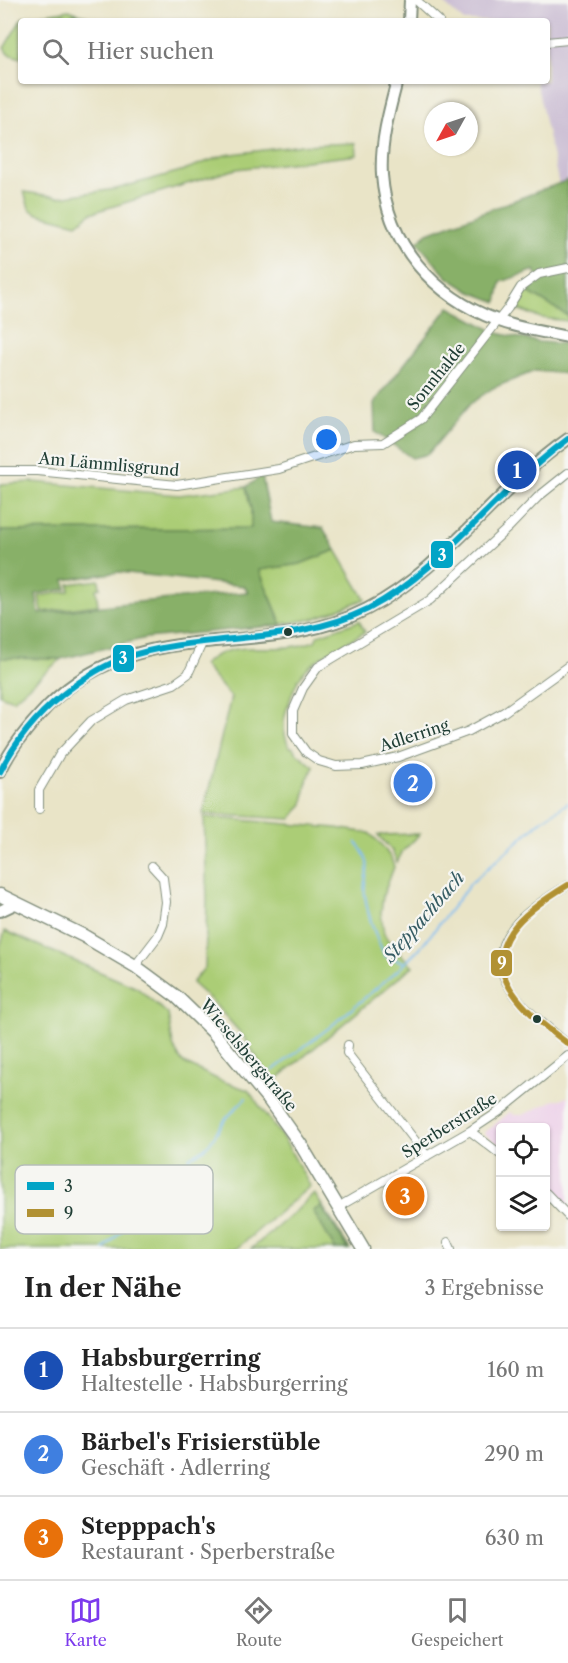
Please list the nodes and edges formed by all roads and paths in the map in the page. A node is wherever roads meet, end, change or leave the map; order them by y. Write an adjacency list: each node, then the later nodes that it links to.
1 (410, 0): 3 (street)
2 (416, 0): 4 (street)
3 (409, 18)
4 (436, 18)
5 (568, 40): 6 (street)
6 (550, 42)
7 (396, 84): 9 (street)
8 (568, 268): 9 (street, Sonnhalde)
9 (497, 321): 10 (street); 12 (street, Sonnhalde)
10 (568, 337)
11 (568, 439): 15 (street)
12 (354, 444): 13 (street, Am Lämmlisgrund)
13 (0, 471)
14 (568, 473): 16 (street, Adlerring)
15 (203, 641): 17 (street); 18 (street)
16 (568, 666)
17 (0, 772)
18 (39, 809)
19 (152, 866): 24 (street)
20 (568, 885): 25 (street)
21 (0, 895): 22 (main road, Wieselsbergstraße)
22 (17, 903): 23 (street); 24 (main road, Wieselsbergstraße)
23 (0, 911)
24 (135, 966): 32 (main road, Wieselsbergstraße)
25 (568, 1044)
26 (348, 1045): 30 (street)
27 (568, 1056): 28 (street, Sperberstraße)
28 (470, 1131): 29 (street); 30 (street, Sperberstraße)
29 (496, 1150)
30 (427, 1156): 32 (street, Sperberstraße)
31 (550, 1196): 33 (street)
32 (339, 1207): 34 (main road, Wieselsbergstraße)
33 (568, 1216)
34 (363, 1249)

